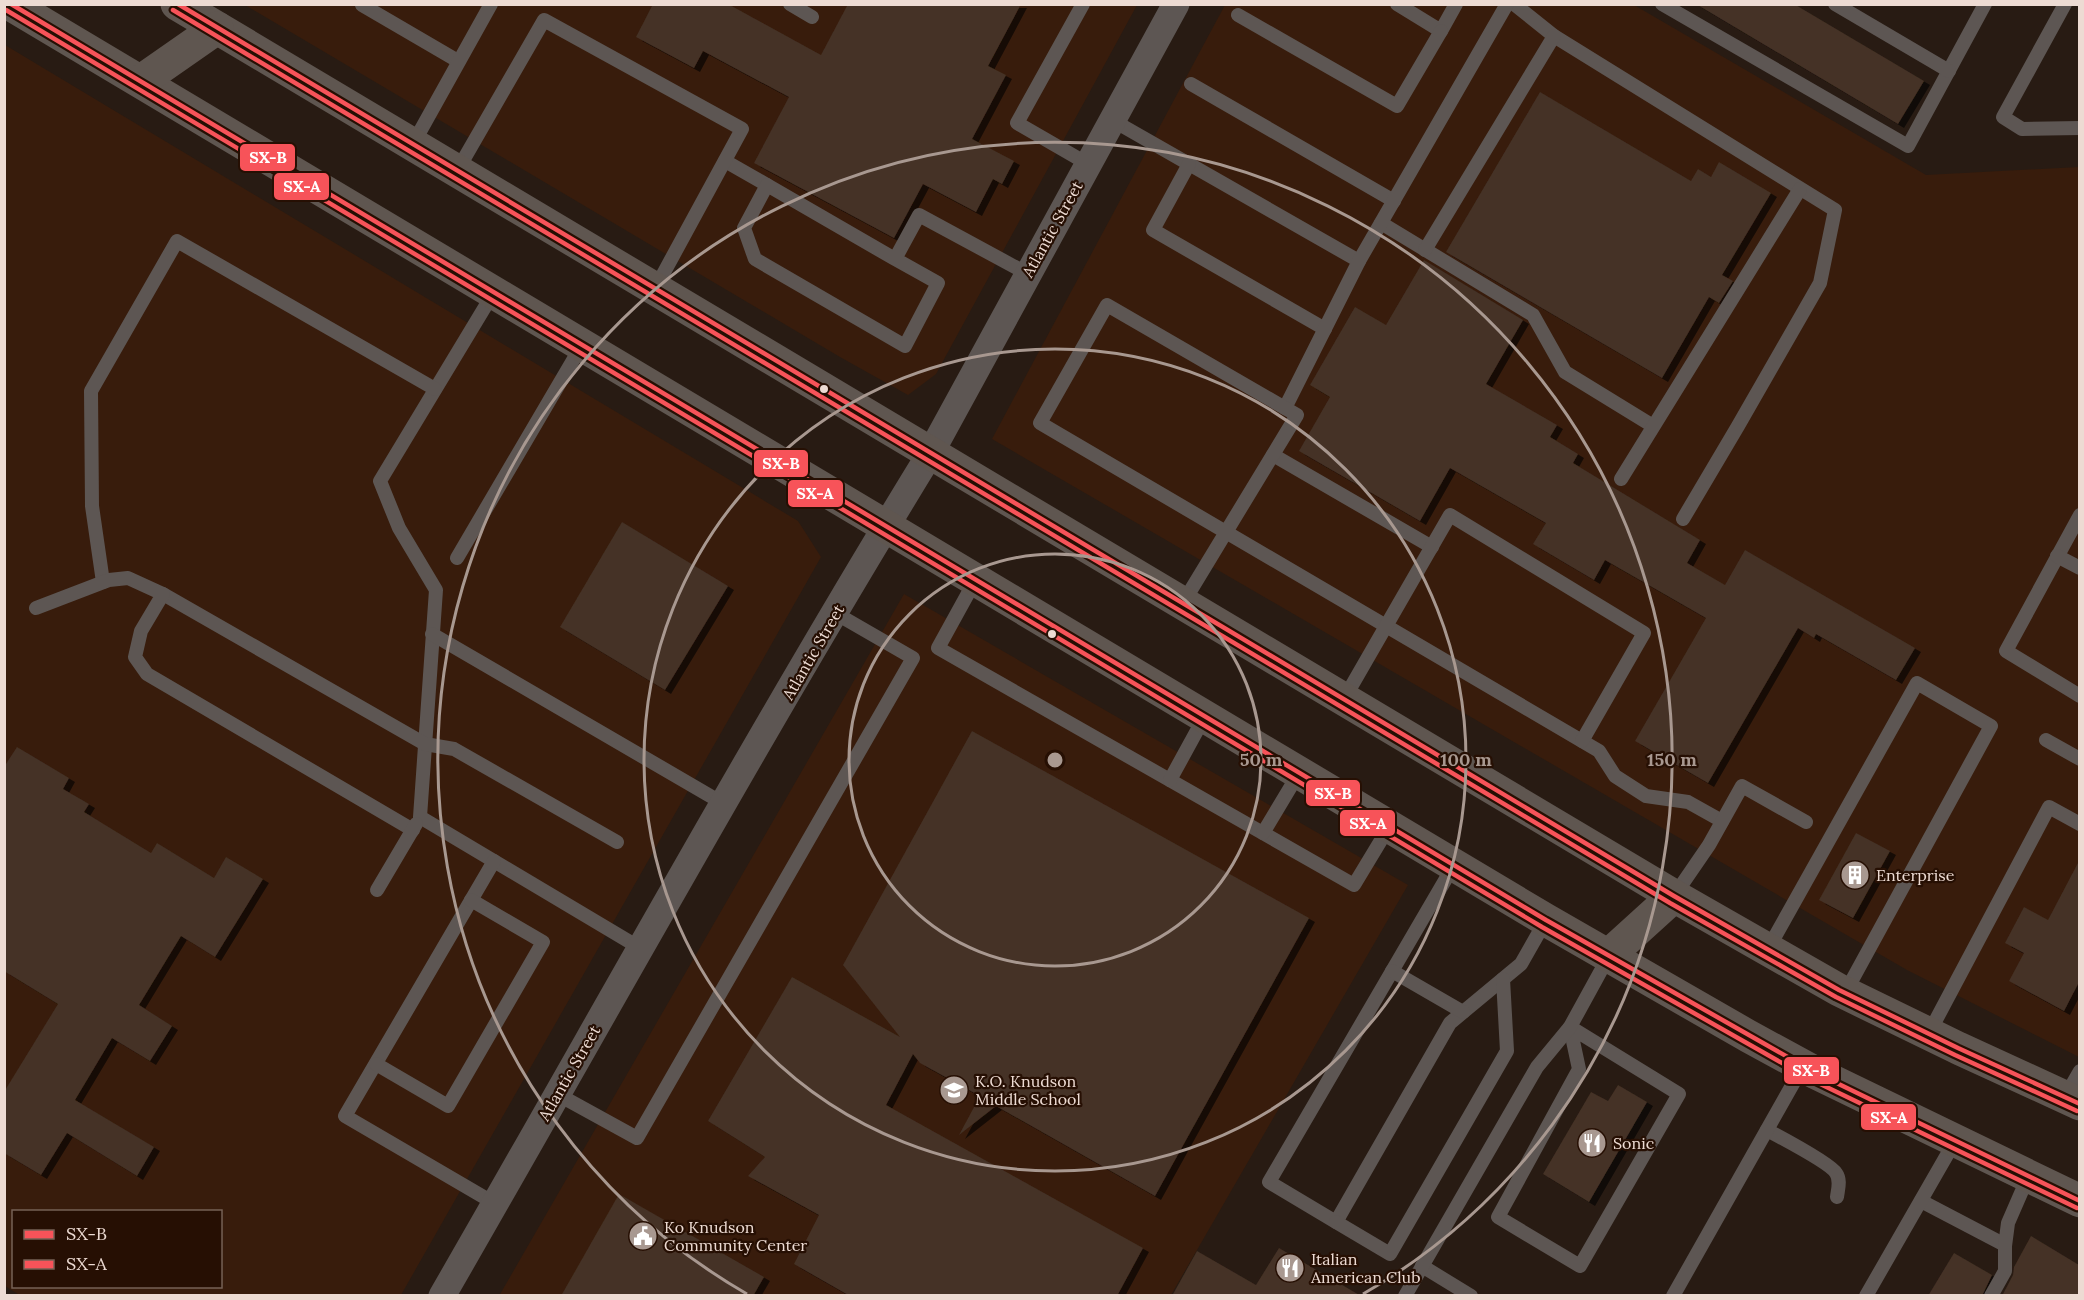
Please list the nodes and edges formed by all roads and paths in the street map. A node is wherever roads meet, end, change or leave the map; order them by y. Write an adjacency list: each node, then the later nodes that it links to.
1 (10, 4): 23 (main road)
2 (177, 4): 18 (main road)
3 (790, 4): 17 (lane)
4 (1083, 4): 29 (lane)
5 (1176, 4): 25 (street, Atlantic Street)
6 (1397, 4): 19 (lane)
7 (1456, 4): 19 (lane)
8 (1507, 4): 34 (lane)
9 (1514, 4): 20 (lane)
10 (1662, 4): 22 (lane)
11 (1835, 4): 22 (lane)
12 (1985, 4): 22 (lane)
13 (2065, 4): 26 (lane)
14 (362, 5): 21 (lane)
15 (488, 6): 21 (lane)
16 (1238, 15): 19 (lane)
17 (812, 16)
18 (217, 28): 23 (main road); 27 (main road)
19 (1441, 31)
20 (1554, 36): 33 (lane); 36 (lane)
21 (459, 61): 27 (lane)
22 (1949, 70)
23 (141, 81): 41 (main road)
24 (1191, 84): 34 (lane)
25 (1112, 120): 29 (street, Atlantic Street); 30 (lane)
26 (2079, 128)
27 (413, 144): 31 (main road)
28 (725, 161): 31 (lane); 32 (lane); 40 (lane)
29 (1088, 164): 39 (street, Atlantic Street)
30 (1189, 164): 38 (lane); 42 (lane)
31 (457, 171): 40 (main road)
32 (767, 185): 37 (lane); 37 (lane)
33 (1800, 189): 46 (lane); 51 (lane)
34 (1394, 201): 35 (lane)
35 (1381, 223): 36 (lane); 38 (lane)
36 (1425, 250): 46 (lane)
37 (895, 259): 39 (lane)
38 (1359, 261): 42 (lane)
39 (1028, 274): 47 (street, Atlantic Street)
40 (655, 289): 47 (main road)
41 (494, 292): 43 (main road); 44 (lane)
42 (1325, 329): 45 (lane)
43 (582, 345): 52 (main road); 56 (lane)
44 (435, 389): 59 (lane); 65 (lane)
45 (1285, 408): 48 (lane); 53 (lane)
46 (1653, 426): 49 (lane)
47 (930, 454): 52 (street, Atlantic Street); 61 (main road)
48 (1273, 455): 53 (lane); 54 (lane)
49 (1620, 479)
50 (2079, 515): 55 (lane)
51 (1683, 519)
52 (886, 525): 58 (main road); 63 (street, Atlantic Street)
53 (1226, 532): 61 (lane); 64 (lane)
54 (1432, 547): 64 (lane); 72 (lane)
55 (2057, 556): 57 (lane); 68 (lane)
56 (457, 558)
57 (2079, 568)
58 (976, 579): 66 (lane); 70 (main road)
59 (103, 582): 60 (lane); 62 (lane)
60 (163, 594): 73 (lane); 83 (lane)
61 (1183, 604): 69 (main road)
62 (36, 608)
63 (835, 613): 67 (lane); 77 (street, Atlantic Street)
64 (1386, 626): 69 (lane); 72 (lane)
65 (432, 634): 73 (lane); 77 (lane)
66 (938, 648): 67 (lane); 76 (lane)
67 (913, 658): 104 (lane)
68 (2079, 696)
69 (1344, 699): 89 (main road)
70 (1205, 716): 75 (main road); 76 (lane)
71 (2046, 740): 74 (lane)
72 (1582, 741): 79 (lane)
73 (425, 744): 78 (lane); 85 (lane)
74 (2079, 759)
75 (1299, 772): 82 (main road); 84 (lane)
76 (1170, 780): 84 (lane)
77 (724, 804): 92 (street, Atlantic Street)
78 (420, 818): 83 (lane); 86 (lane)
79 (1722, 821): 80 (lane); 89 (lane)
80 (1806, 822)
81 (2079, 824): 100 (lane)
82 (1389, 826): 84 (lane); 87 (main road)
83 (413, 830): 88 (lane)
84 (1263, 833)
85 (617, 842)
86 (494, 861): 90 (lane); 92 (lane)
87 (1454, 865): 91 (main road); 95 (lane)
88 (377, 890)
89 (1674, 896): 93 (main road); 94 (main road)
90 (471, 900): 101 (lane); 101 (lane)
91 (1546, 920): 94 (main road); 96 (lane)
92 (640, 948): 104 (street, Atlantic Street)
93 (1768, 949): 97 (main road); 97 (lane)
94 (1609, 955): 99 (lane); 102 (main road)
95 (1392, 971): 98 (lane); 112 (lane)
96 (1503, 979): 98 (lane); 112 (lane)
97 (1845, 993): 100 (main road)
98 (1463, 1012): 112 (lane)
99 (1570, 1027): 99 (lane); 114 (lane)
100 (1929, 1033): 103 (main road)
101 (376, 1064): 111 (lane)
102 (1803, 1065): 105 (lane); 106 (main road)
103 (2075, 1091)
104 (556, 1094): 111 (street, Atlantic Street)
105 (1767, 1130): 108 (lane); 118 (lane)
106 (1955, 1141): 107 (main road); 109 (lane)
107 (2028, 1177): 110 (main road); 113 (lane)
108 (1837, 1197)
109 (1921, 1201): 113 (lane); 119 (lane)
110 (2079, 1201)
111 (494, 1203): 115 (street, Atlantic Street)
112 (1336, 1222)
113 (2005, 1245): 120 (lane)
114 (1422, 1266): 116 (lane); 117 (lane)
115 (450, 1293)
116 (1405, 1296)
117 (1471, 1296)
118 (1673, 1296)
119 (1866, 1296)
120 (1991, 1296)

